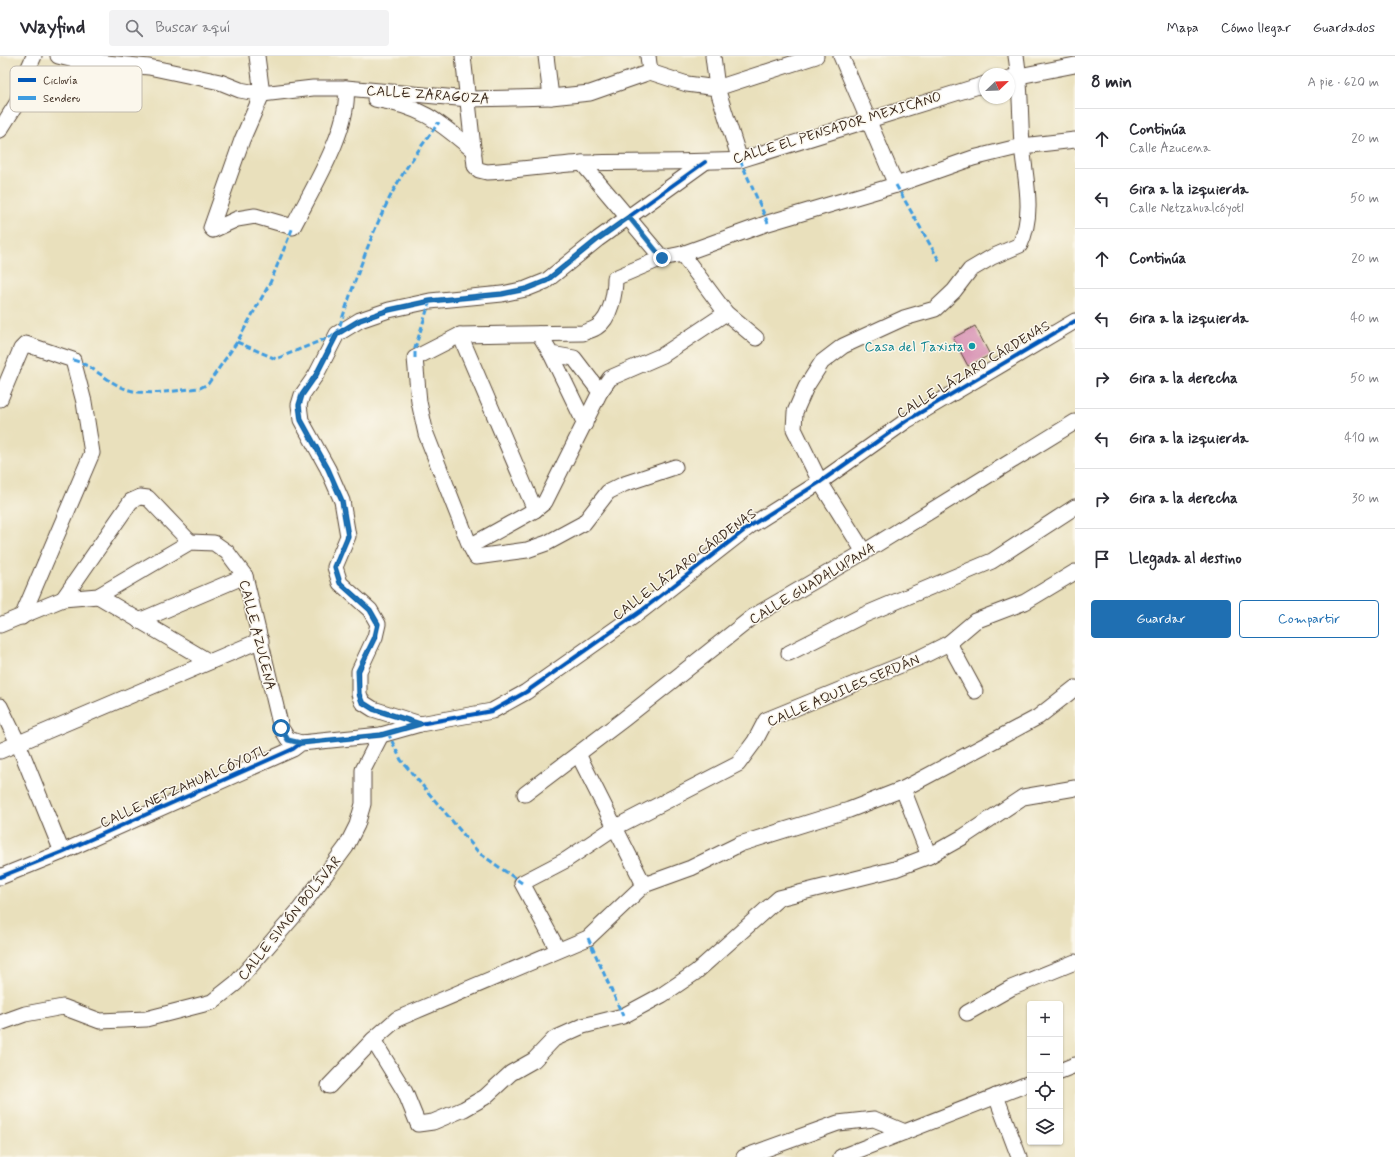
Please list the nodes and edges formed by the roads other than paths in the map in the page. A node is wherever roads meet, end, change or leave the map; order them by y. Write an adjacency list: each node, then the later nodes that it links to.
1 (34, 56): 12 (street)
2 (58, 56): 13 (street)
3 (257, 56): 22 (street)
4 (463, 56): 24 (street)
5 (546, 56): 23 (street)
6 (648, 56): 16 (street)
7 (713, 56): 20 (street)
8 (816, 56): 20 (street)
9 (841, 56): 26 (street)
10 (1016, 56): 15 (street)
11 (1075, 65): 17 (street)
12 (29, 66)
13 (138, 66)
14 (142, 66): 22 (street)
15 (1015, 68)
16 (650, 72): 20 (street); 23 (street, CALLE ZARAGOZA)
17 (1015, 77)
18 (979, 86): 26 (street, CALLE EL PENSADOR MEXICANO)
19 (1015, 86): 29 (street)
20 (716, 88): 31 (street)
21 (347, 92): 22 (street); 22 (street); 24 (street, CALLE ZARAGOZA); 30 (street)
22 (262, 94)
23 (551, 97): 24 (street, CALLE ZARAGOZA)
24 (469, 99): 30 (street)
25 (11, 112): 27 (street)
26 (868, 120): 31 (street, CALLE EL PENSADOR MEXICANO); 34 (street)
27 (0, 130)
28 (1075, 140): 29 (street)
29 (1022, 146): 34 (street); 49 (street)
30 (475, 158): 33 (street, CALLE EL PENSADOR MEXICANO)
31 (740, 160): 32 (street, CALLE EL PENSADOR MEXICANO)
32 (705, 162): 33 (street, CALLE EL PENSADOR MEXICANO); 35 (street)
33 (582, 164): 35 (street)
34 (896, 185): 36 (street)
35 (629, 217): 37 (street); 69 (street)
36 (682, 254): 37 (street); 38 (street)
37 (662, 258): 40 (street)
38 (726, 313): 42 (street); 44 (street)
39 (1075, 321): 49 (street, CALLE LÁZARO CÁRDENAS)
40 (539, 334): 41 (street); 43 (street)
41 (460, 335): 51 (street); 53 (street)
42 (756, 338)
43 (551, 354): 44 (street); 47 (street)
44 (600, 392): 47 (street)
45 (0, 399): 59 (street)
46 (1075, 422): 54 (street, CALLE GUADALUPANA)
47 (585, 424): 51 (street)
48 (675, 466): 53 (street)
49 (820, 482): 54 (street); 69 (street, CALLE LÁZARO CÁRDENAS)
50 (1075, 507): 64 (street)
51 (535, 510): 53 (street)
52 (190, 542): 56 (street, CALLE AZUCENA); 57 (street); 58 (street)
53 (470, 546)
54 (864, 552): 74 (street, CALLE GUADALUPANA)
55 (1075, 572): 63 (street, CALLE AQUILES SERDÁN)
56 (245, 576): 60 (street); 62 (street, CALLE AZUCENA)
57 (98, 596): 58 (street); 60 (street)
58 (63, 599): 59 (street)
59 (22, 617): 61 (street)
60 (139, 621): 65 (street)
61 (0, 625)
62 (261, 640): 65 (street); 72 (street, CALLE AZUCENA)
63 (949, 643): 67 (street); 78 (street, CALLE AQUILES SERDÁN)
64 (789, 652)
65 (208, 661): 71 (street)
66 (1075, 688): 75 (street)
67 (975, 691)
68 (0, 706): 71 (street)
69 (420, 724): 70 (street, CALLE LÁZARO CÁRDENAS)
70 (381, 735): 72 (street, CALLE NETZAHUALCÓYOTL); 86 (street, CALLE SIMÓN BOLÍVAR)
71 (18, 743): 73 (street); 79 (street)
72 (301, 743): 79 (street, CALLE NETZAHUALCÓYOTL)
73 (0, 752)
74 (578, 754): 77 (street, CALLE GUADALUPANA); 78 (street)
75 (903, 788): 80 (street); 82 (street)
76 (1075, 788): 80 (street)
77 (524, 794)
78 (614, 828): 82 (street); 83 (street, CALLE AQUILES SERDÁN)
79 (62, 852): 81 (street, CALLE NETZAHUALCÓYOTL)
80 (929, 856): 87 (street)
81 (0, 877)
82 (644, 885): 83 (street)
83 (558, 950): 87 (street)
84 (1075, 962): 85 (street)
85 (967, 1013)
86 (0, 1023)
87 (373, 1040): 91 (street)
88 (1075, 1065): 89 (street)
89 (1063, 1070)
90 (1027, 1084): 92 (street)
91 (329, 1086)
92 (996, 1096): 93 (street); 96 (street)
93 (905, 1132): 94 (street); 95 (street)
94 (744, 1157)
95 (841, 1157)
96 (1019, 1157)

